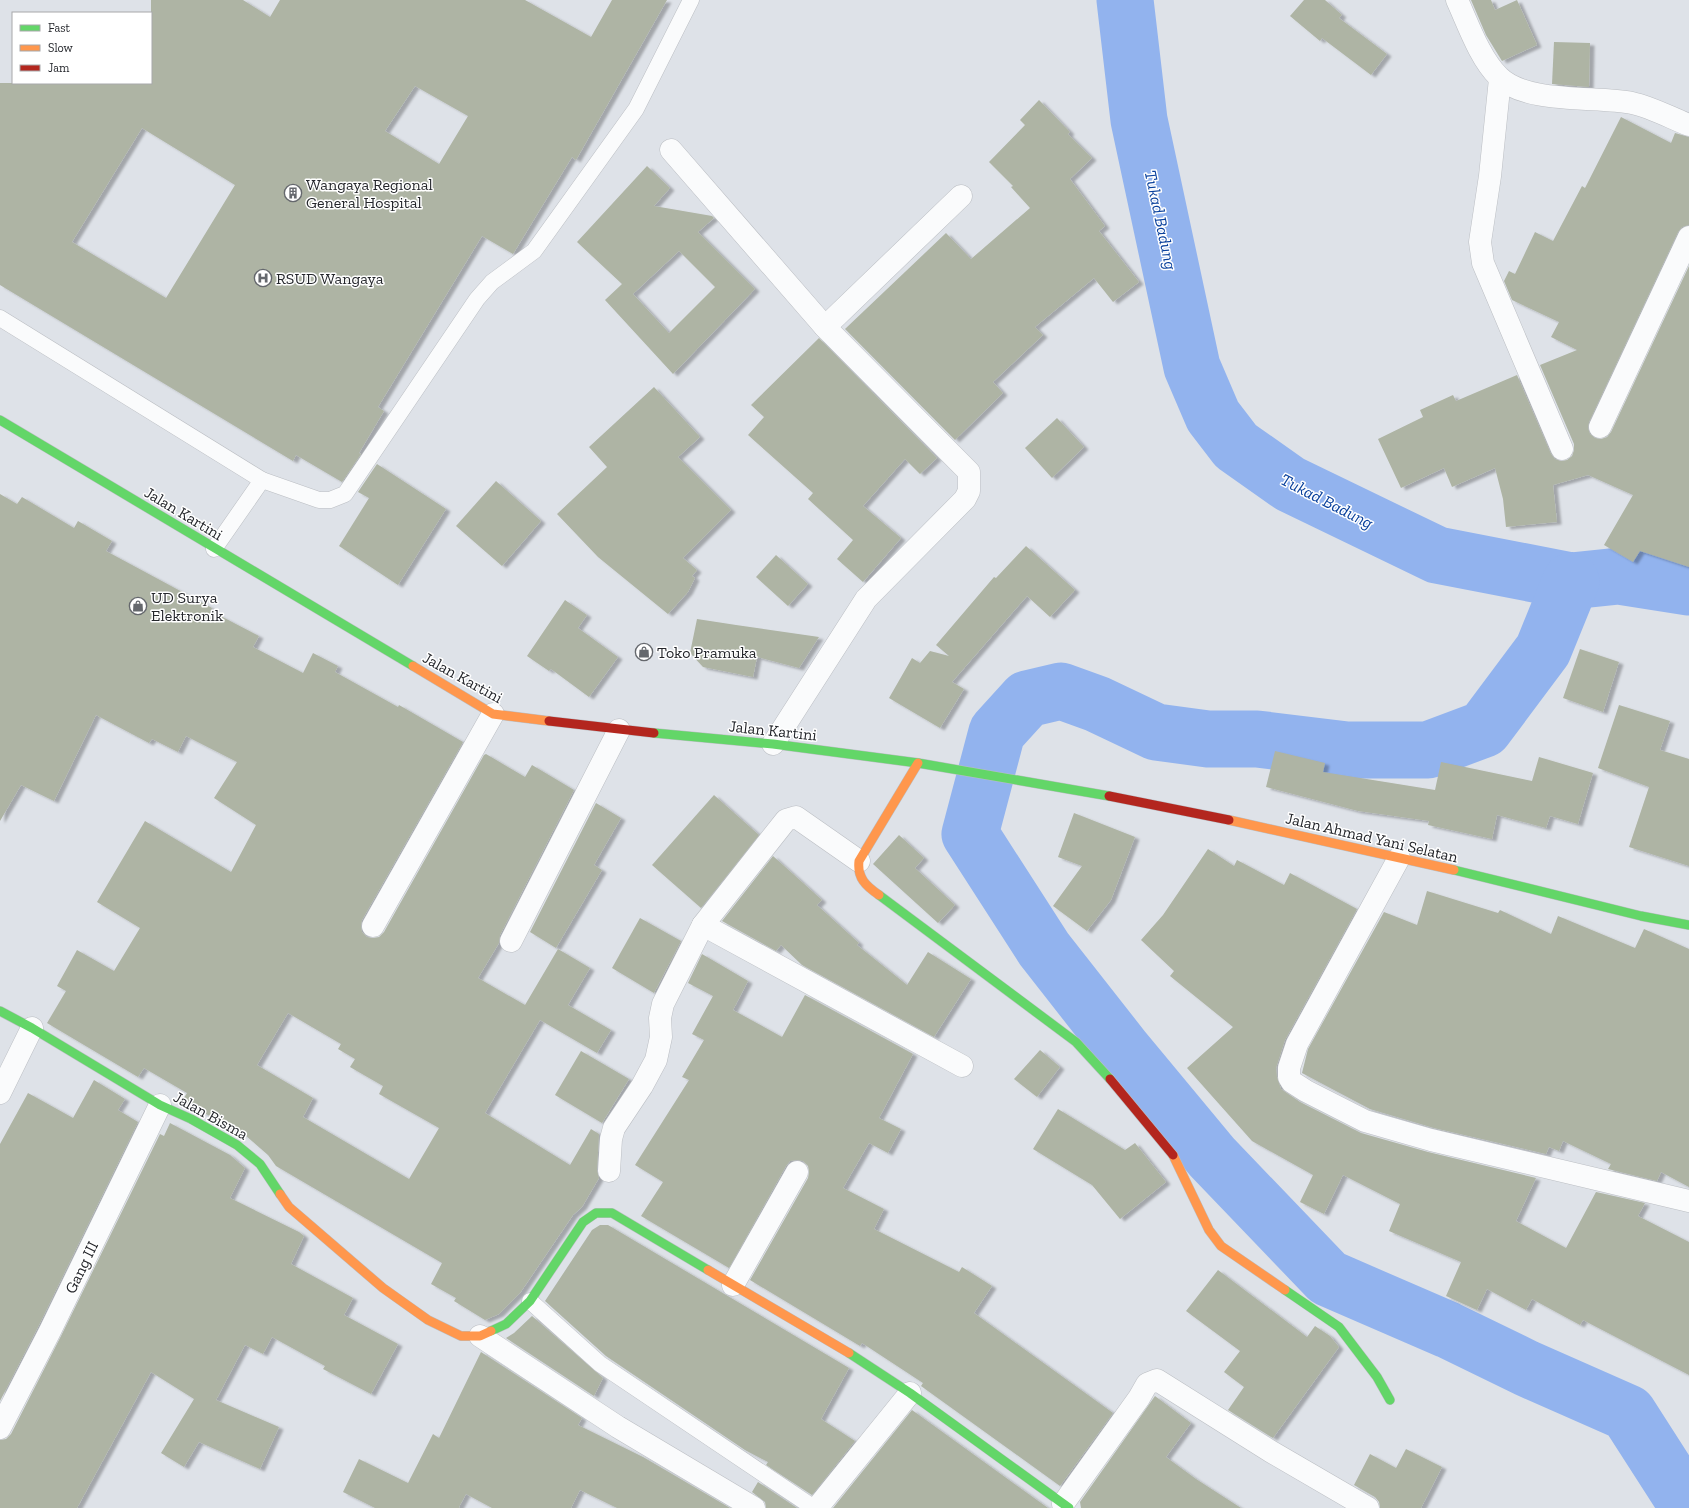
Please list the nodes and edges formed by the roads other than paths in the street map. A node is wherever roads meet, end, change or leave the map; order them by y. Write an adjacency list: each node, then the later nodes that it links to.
1 (692, 0): 13 (lane)
2 (1457, 0): 3 (street)
3 (1500, 79): 4 (street); 12 (street)
4 (1689, 125)
5 (671, 150): 9 (street)
6 (961, 196): 9 (street)
7 (1689, 237): 11 (street)
8 (0, 318): 13 (lane)
9 (825, 327): 17 (street)
10 (0, 420): 14 (street, Jalan Kartini)
11 (1600, 427)
12 (1562, 449)
13 (262, 480): 14 (lane)
14 (214, 549): 15 (street, Jalan Kartini)
15 (493, 714): 16 (street, Jalan Kartini); 24 (street)
16 (619, 730): 17 (street, Jalan Kartini); 25 (street)
17 (773, 744): 18 (street, Jalan Kartini)
18 (918, 763): 19 (street, Jalan Kartini); 21 (street)
19 (1046, 787): 20 (street, Jalan Ahmad Yani Selatan)
20 (1399, 858): 23 (street, Jalan Ahmad Yani Selatan); 33 (street)
21 (859, 861): 22 (street); 38 (street)
22 (703, 925): 28 (street); 31 (street)
23 (1689, 925)
24 (373, 926)
25 (511, 941)
26 (0, 1011): 27 (street, Jalan Bisma)
27 (32, 1028): 29 (street); 30 (street, Jalan Bisma)
28 (962, 1066)
29 (0, 1093)
30 (160, 1105): 36 (street, Jalan Bisma); 39 (street, Gang III)
31 (609, 1171)
32 (797, 1172): 34 (street)
33 (1689, 1201)
34 (733, 1285): 35 (street); 37 (street)
35 (530, 1301): 36 (street); 42 (lane)
36 (480, 1336): 41 (street)
37 (910, 1393): 40 (street); 42 (street)
38 (1390, 1400)
39 (0, 1428)
40 (1066, 1506): 43 (street)
41 (754, 1508)
42 (816, 1508)
43 (1368, 1508)

